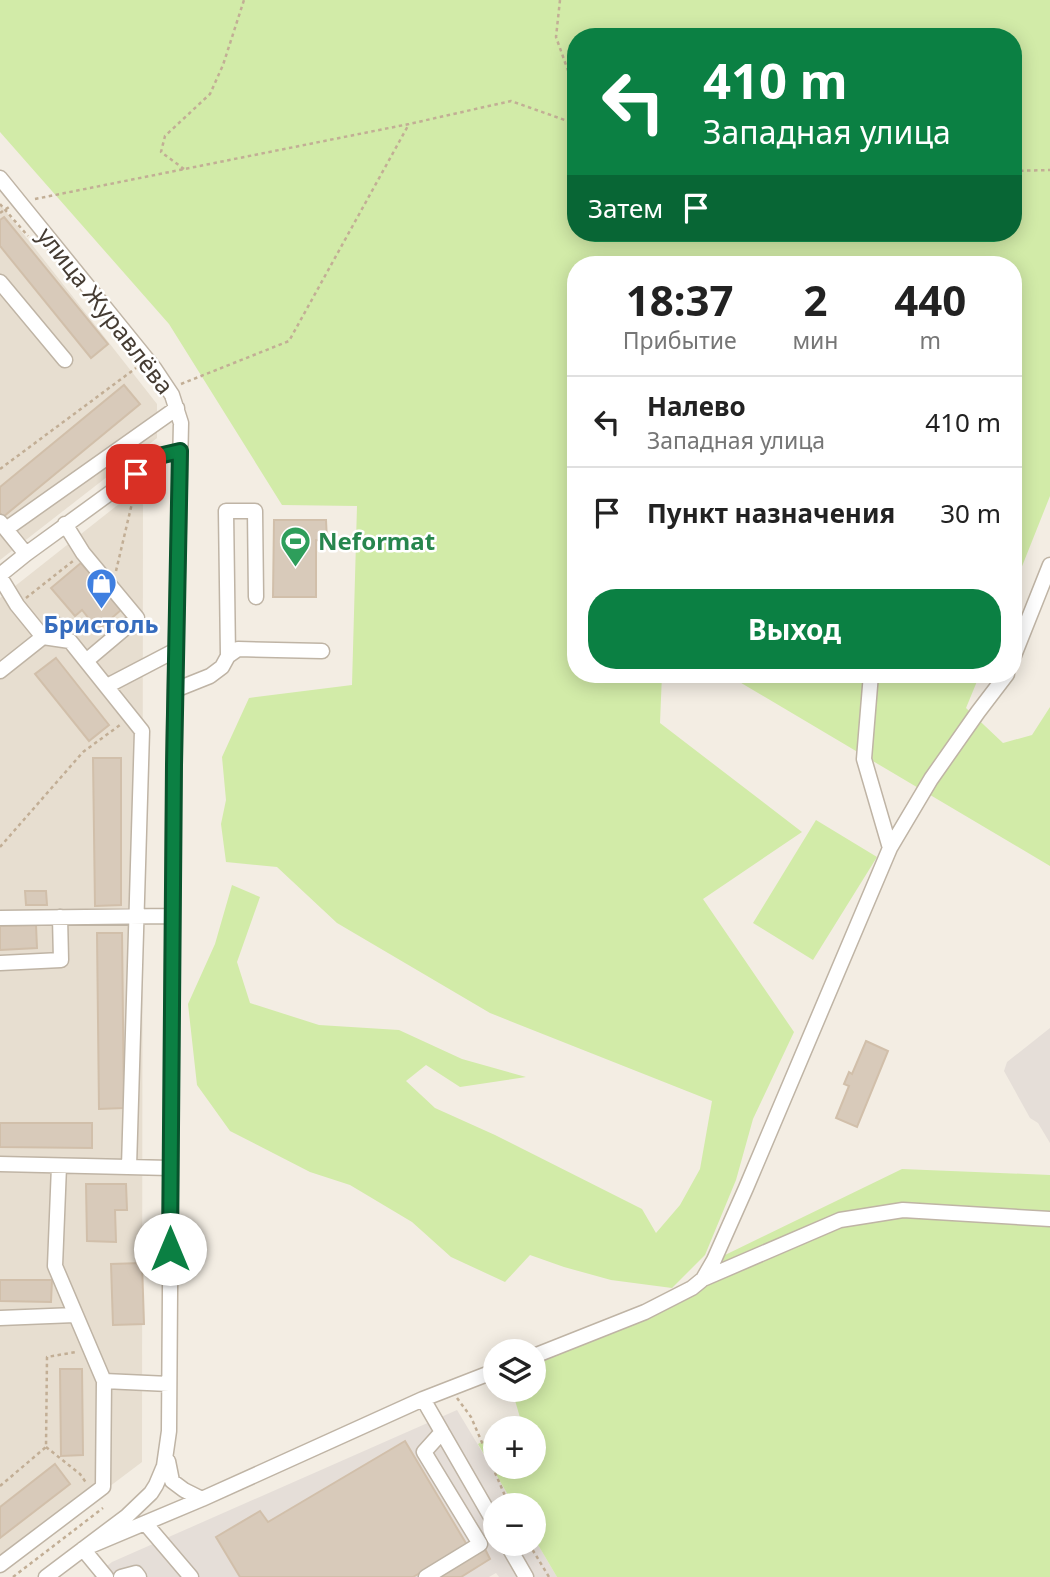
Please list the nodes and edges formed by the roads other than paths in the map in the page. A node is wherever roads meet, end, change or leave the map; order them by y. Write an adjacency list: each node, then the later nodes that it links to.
1 (0, 178): 4 (street, улица Журавлёва)
2 (0, 282): 3 (street)
3 (65, 360)
4 (177, 408): 5 (street, улица Журавлёва); 7 (street)
5 (180, 451): 6 (street); 15 (street, улица Журавлёва)
6 (65, 524): 8 (street); 18 (street)
7 (3, 525): 8 (street)
8 (26, 554): 10 (street)
9 (1050, 565): 13 (street)
10 (0, 576): 14 (street)
11 (256, 597): 17 (street)
12 (58, 625): 14 (street)
13 (1022, 635)
14 (43, 637): 18 (street); 19 (street)
15 (176, 650): 22 (street); 23 (street, улица Журавлёва)
16 (322, 651): 17 (street)
17 (228, 656): 23 (street)
18 (86, 660): 22 (street)
19 (0, 671)
20 (871, 683): 24 (street)
21 (1000, 683): 24 (street)
22 (107, 686): 25 (street)
23 (175, 690): 26 (street, улица Журавлёва)
24 (890, 848): 35 (street)
25 (136, 916): 26 (street); 27 (street); 32 (street)
26 (172, 916): 33 (street, улица Журавлёва)
27 (60, 917): 28 (street); 29 (street)
28 (0, 918)
29 (0, 962)
30 (0, 1164): 31 (street)
31 (59, 1166): 32 (street); 36 (street)
32 (129, 1167): 33 (street)
33 (170, 1168): 41 (street, улица Журавлёва)
34 (1050, 1219): 35 (street)
35 (703, 1279): 38 (street)
36 (75, 1315): 37 (street); 40 (street)
37 (0, 1318)
38 (546, 1351)
39 (483, 1376): 42 (street)
40 (104, 1381): 41 (street); 50 (street)
41 (169, 1384): 44 (street, улица Журавлёва)
42 (422, 1399): 43 (street); 45 (street)
43 (442, 1432): 46 (street); 56 (street)
44 (167, 1456): 45 (street); 48 (street, улица Журавлёва)
45 (202, 1499): 47 (street)
46 (483, 1503)
47 (145, 1523): 48 (street); 55 (street)
48 (83, 1549): 51 (street, улица Журавлёва); 52 (street)
49 (514, 1556): 57 (street)
50 (0, 1564)
51 (46, 1577)
52 (106, 1577)
53 (121, 1577): 54 (street)
54 (139, 1577)
55 (191, 1577)
56 (426, 1577)
57 (526, 1577)

